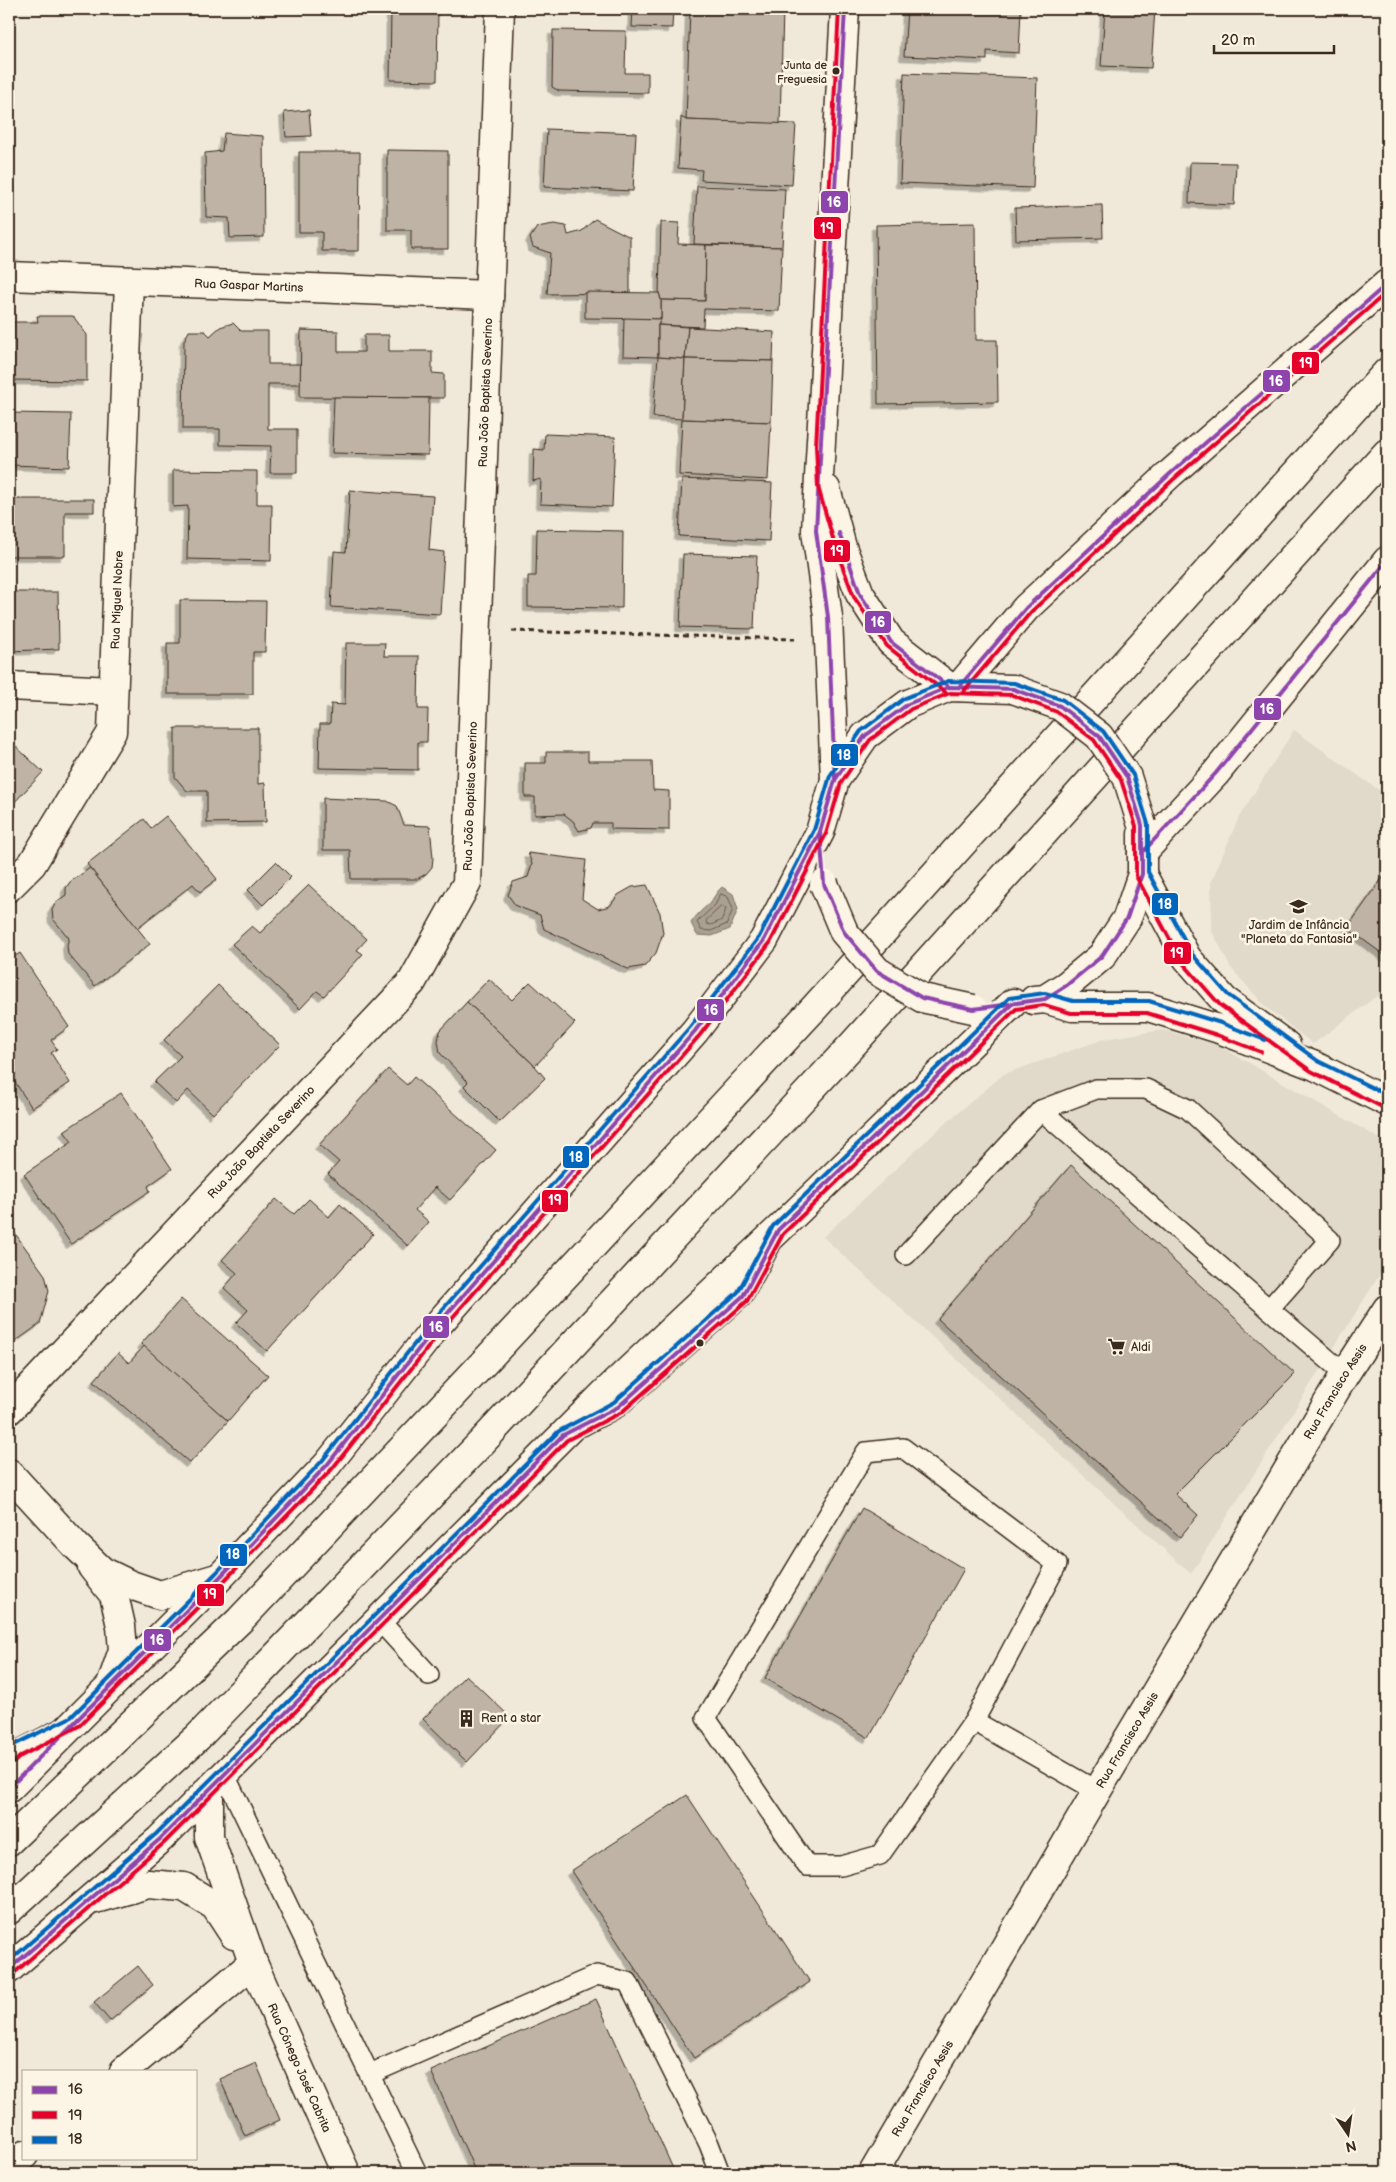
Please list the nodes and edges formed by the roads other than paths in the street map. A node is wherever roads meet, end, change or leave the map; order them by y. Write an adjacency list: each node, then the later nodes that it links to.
1 (500, 9): 6 (street, Rua João Baptista Severino)
2 (845, 9): 8 (street)
3 (9, 276): 4 (street, Rua Gaspar Martins)
4 (129, 281): 6 (street, Rua Gaspar Martins); 13 (street, Rua Miguel Nobre)
5 (1387, 284): 12 (street)
6 (489, 295): 27 (street, Rua João Baptista Severino)
7 (1387, 372): 40 (street)
8 (822, 446): 12 (street); 14 (street)
9 (1387, 453): 42 (street)
10 (1387, 562): 16 (street)
11 (9, 686): 13 (street)
12 (954, 687): 14 (street); 16 (street, bridge)
13 (114, 691): 17 (street, Rua Miguel Nobre)
14 (835, 780): 15 (street)
15 (820, 832): 19 (street, bridge); 30 (street)
16 (1142, 864): 18 (street); 20 (street)
17 (9, 886)
18 (1044, 999): 19 (street); 20 (street)
19 (1013, 1003): 31 (street)
20 (1315, 1066): 21 (street)
21 (1387, 1102)
22 (1041, 1110): 23 (lane); 24 (lane); 24 (lane)
23 (906, 1254)
24 (1269, 1309): 26 (lane)
25 (1387, 1309): 26 (street, Rua Francisco Assis)
26 (1345, 1374): 39 (street, Rua Francisco Assis)
27 (9, 1410)
28 (9, 1473): 29 (street)
29 (76, 1546): 30 (street); 33 (street)
30 (220, 1577): 33 (street)
31 (378, 1619): 32 (lane); 37 (street)
32 (429, 1675)
33 (111, 1685): 35 (street)
34 (974, 1720): 34 (lane); 39 (lane)
35 (75, 1722): 36 (lane); 38 (street)
36 (9, 1759)
37 (217, 1781): 41 (street); 43 (street); 46 (lane)
38 (9, 1788)
39 (1097, 1791): 52 (street, Rua Francisco Assis)
40 (9, 1840)
41 (87, 1901): 43 (street); 44 (street)
42 (9, 1910)
43 (253, 1963): 45 (street); 49 (street, Rua Cónego José Cabrita)
44 (9, 1968)
45 (125, 2070)
46 (370, 2074): 50 (lane); 51 (lane)
47 (22, 2157): 48 (street)
48 (9, 2167)
49 (346, 2173)
50 (417, 2173)
51 (720, 2173)
52 (873, 2173)

